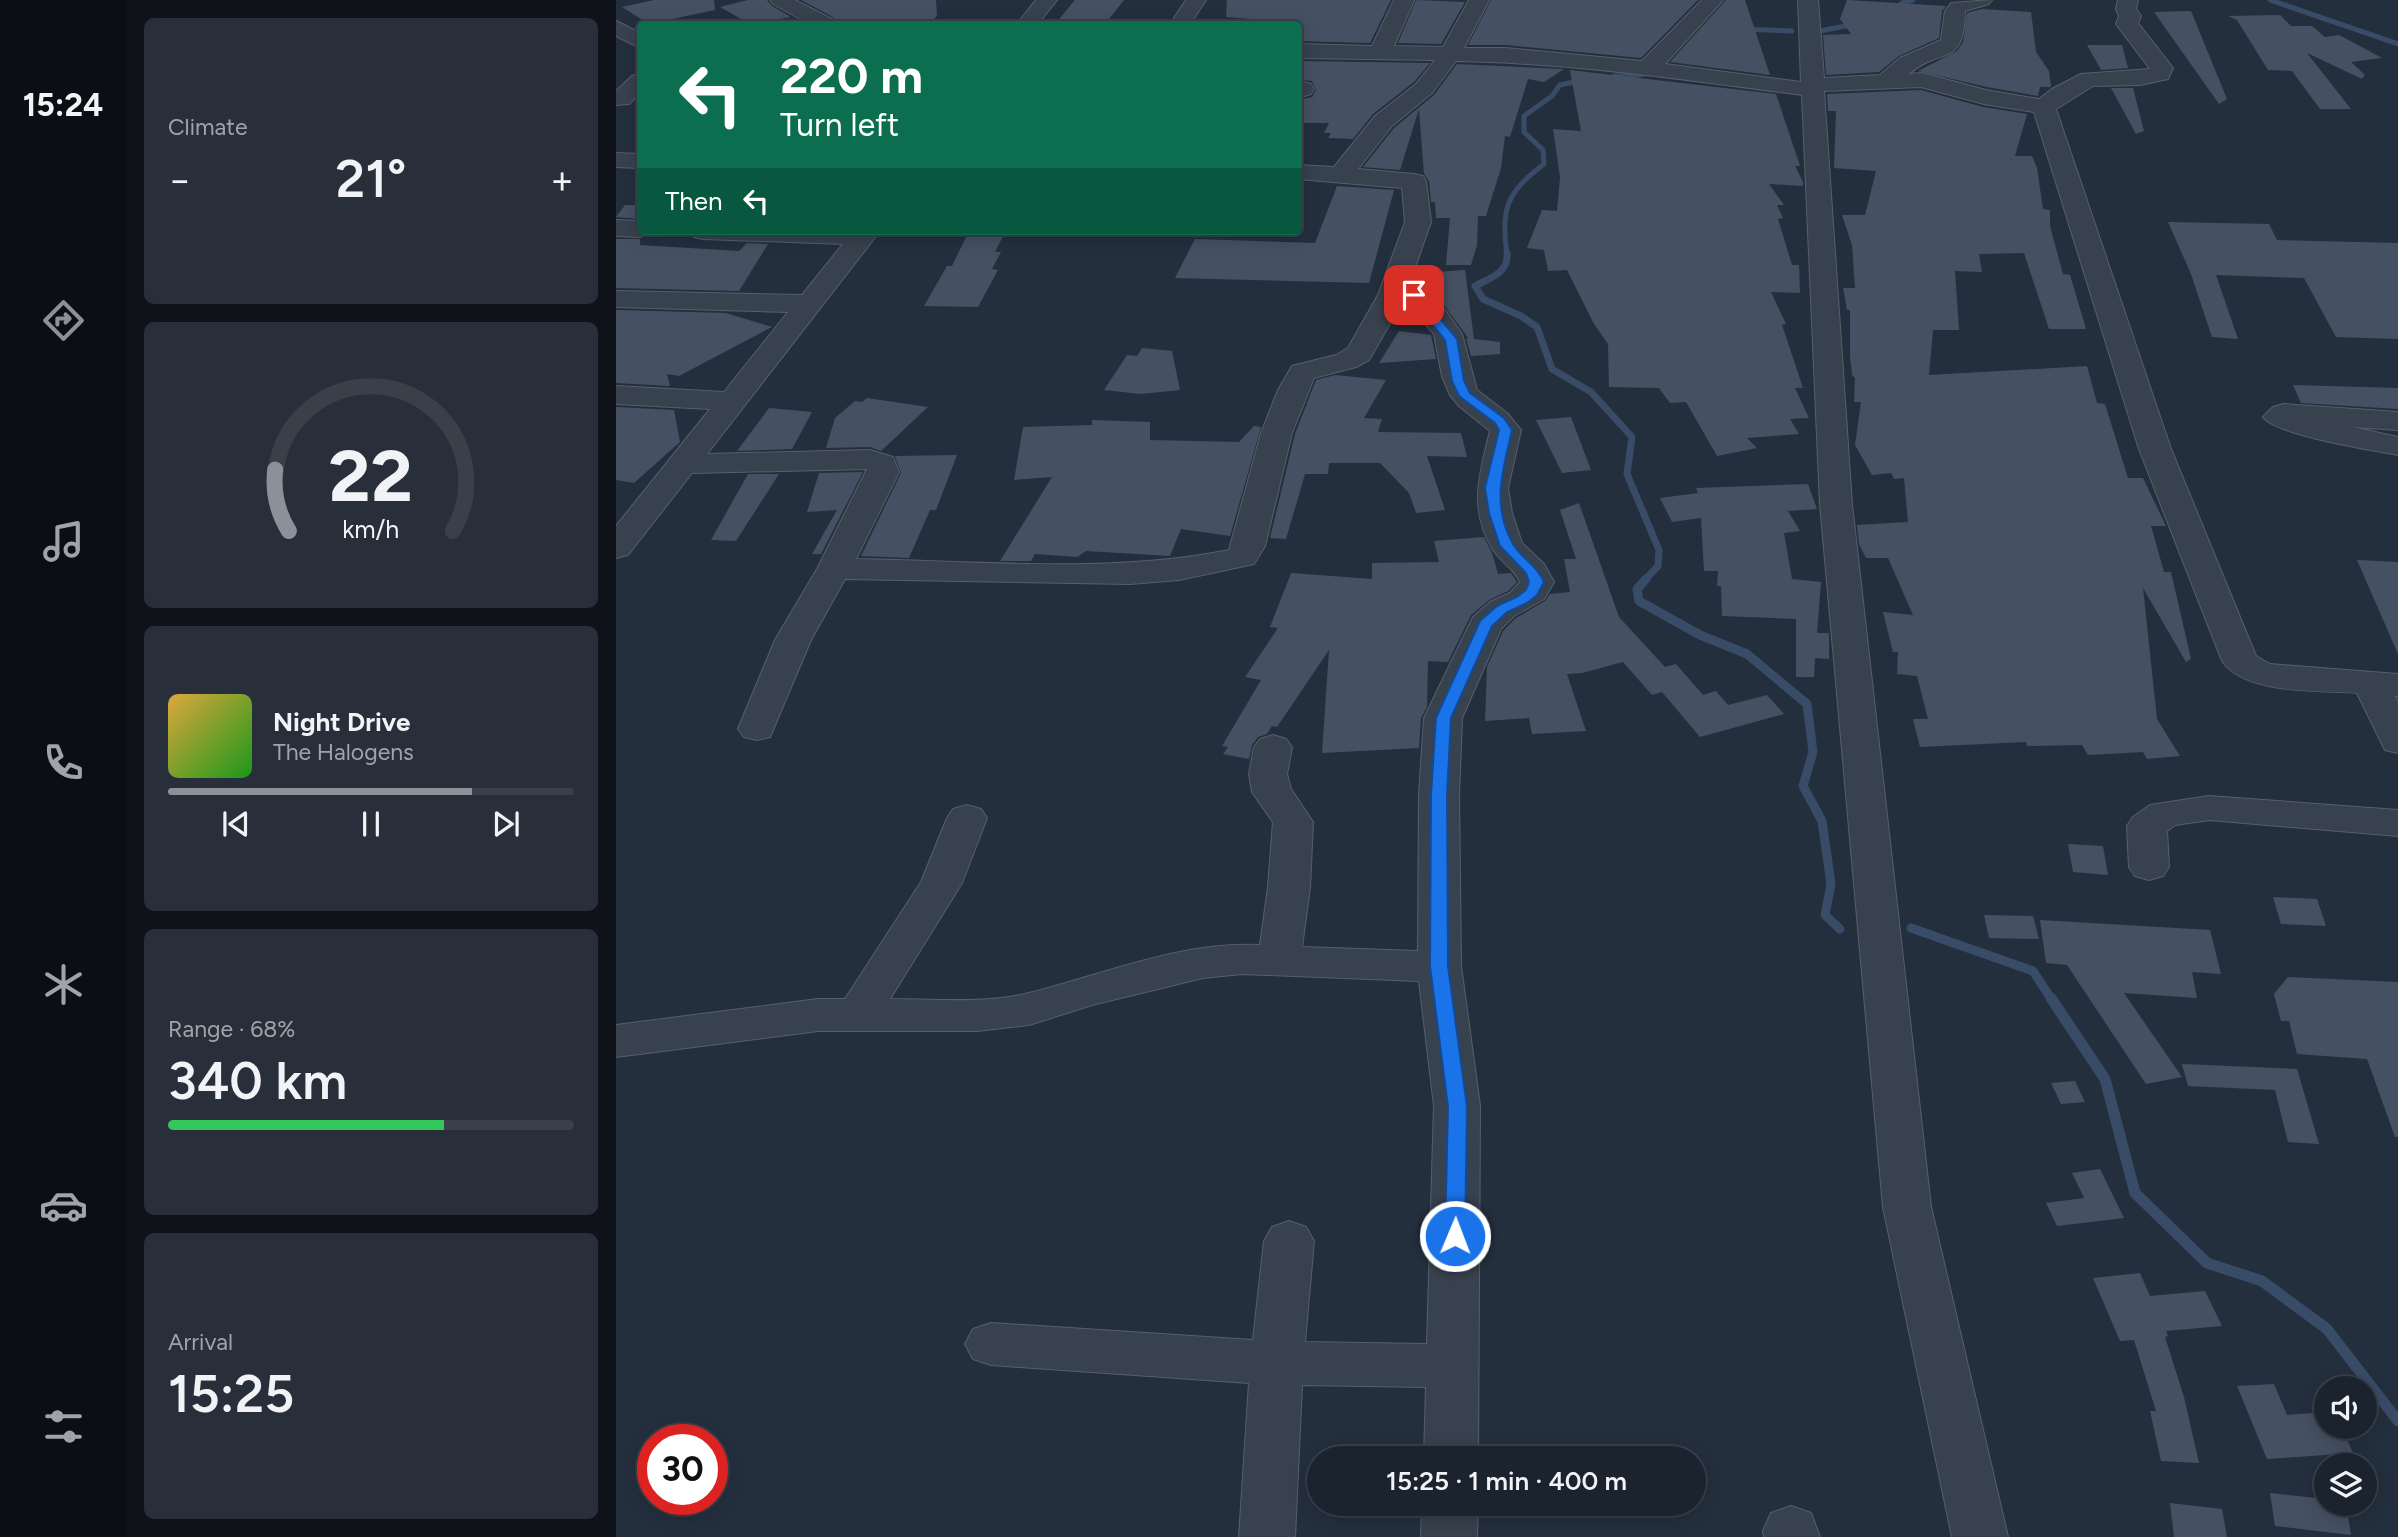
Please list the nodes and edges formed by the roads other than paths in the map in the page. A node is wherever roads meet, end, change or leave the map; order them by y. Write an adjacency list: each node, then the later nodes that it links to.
1 (780, 0): 11 (street)
2 (1032, 0): 3 (street)
3 (1047, 0): 12 (street)
4 (1196, 0): 13 (street)
5 (1404, 0): 17 (street)
6 (1479, 0): 18 (street)
7 (1713, 0): 19 (street)
8 (1808, 0): 22 (street)
9 (1982, 0): 20 (street)
10 (2128, 0): 24 (street)
11 (818, 21)
12 (1030, 21)
13 (1182, 21)
14 (616, 27): 15 (street)
15 (637, 39)
16 (1302, 51): 17 (street)
17 (1380, 53): 18 (street)
18 (1450, 55): 19 (street); 28 (street)
19 (1646, 68): 22 (street)
20 (1887, 81): 22 (street); 24 (street)
21 (637, 84): 23 (street)
22 (1812, 88): 63 (street)
23 (626, 100)
24 (2044, 107): 44 (street)
25 (616, 160): 26 (street)
26 (637, 161)
27 (1302, 172): 28 (street)
28 (1342, 173): 32 (street)
29 (616, 228): 30 (street)
30 (637, 229)
31 (863, 235): 34 (street)
32 (1398, 278): 43 (street); 52 (street)
33 (616, 299): 34 (street)
34 (810, 304): 36 (street)
35 (616, 395): 36 (street)
36 (733, 401): 39 (street)
37 (2398, 421): 38 (street)
38 (2398, 446)
39 (682, 464): 41 (street); 43 (street)
40 (616, 503): 41 (street)
41 (649, 504): 42 (street)
42 (616, 548)
43 (834, 569): 45 (street)
44 (2385, 684): 46 (street)
45 (757, 729)
46 (2398, 742)
47 (1273, 747): 51 (street)
48 (967, 818): 53 (street)
49 (2398, 823): 50 (street)
50 (2149, 867)
51 (1279, 961): 52 (street); 53 (street)
52 (1439, 966): 58 (street)
53 (858, 1015): 54 (street)
54 (616, 1041)
55 (1289, 1241): 57 (street)
56 (991, 1344): 57 (street)
57 (1277, 1363): 58 (street); 61 (street)
58 (1453, 1366): 59 (street)
59 (1451, 1446)
60 (1450, 1516): 62 (street)
61 (1267, 1537)
62 (1449, 1537)
63 (1980, 1537)

